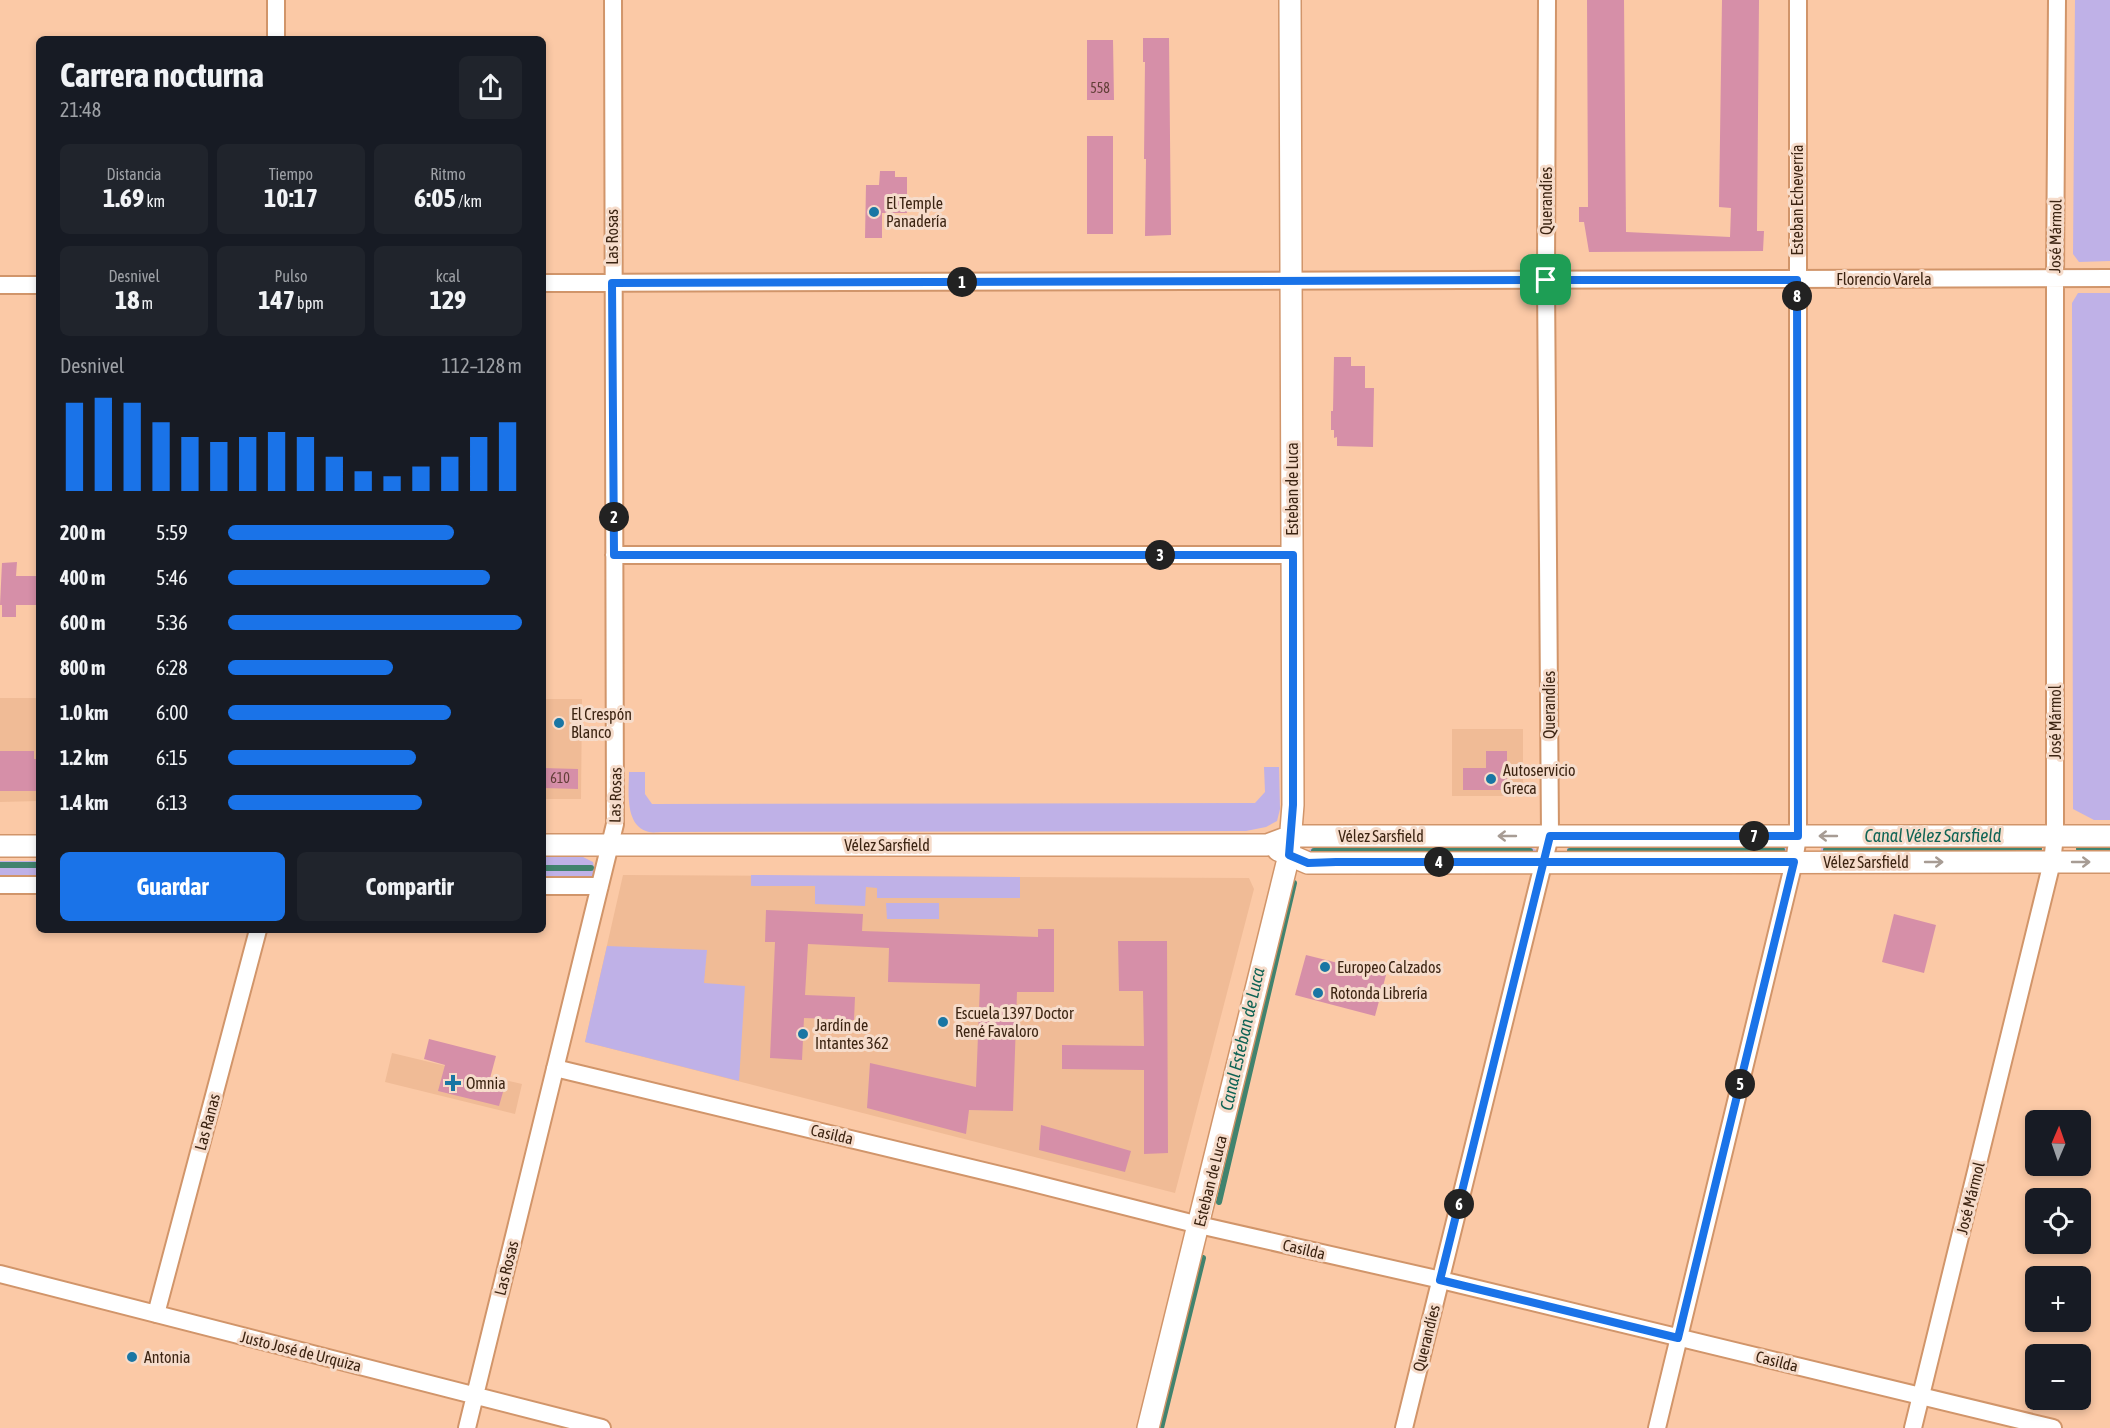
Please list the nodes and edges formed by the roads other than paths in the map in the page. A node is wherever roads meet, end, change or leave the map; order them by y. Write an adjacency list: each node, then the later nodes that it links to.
1 (276, 0): 7 (street)
2 (613, 0): 14 (street, Las Rosas)
3 (1290, 0): 12 (street, Esteban de Luca)
4 (1547, 0): 10 (street, Querandíes)
5 (1798, 0): 11 (street, Esteban Echeverría)
6 (2058, 0): 9 (street, José Mármol)
7 (276, 36)
8 (2110, 278): 9 (street, Florencio Varela)
9 (2055, 279): 11 (street, Florencio Varela); 21 (street, José Mármol)
10 (1546, 280): 11 (street, Florencio Varela); 12 (street, Florencio Varela); 19 (street, Querandíes)
11 (1797, 280): 20 (street, Esteban Echeverría)
12 (1292, 281): 14 (street, Florencio Varela); 18 (street, Esteban de Luca)
13 (546, 283): 14 (street, Florencio Varela)
14 (612, 283): 17 (street, Las Rosas)
15 (0, 285): 16 (street)
16 (36, 285)
17 (614, 555): 18 (street); 24 (street, Las Rosas)
18 (1293, 555): 27 (street, Esteban de Luca)
19 (1550, 836): 20 (street, Vélez Sarsfield); 27 (street, Vélez Sarsfield, one-way to 27); 28 (street, Querandíes)
20 (1798, 836): 21 (street, Vélez Sarsfield, one-way to 20); 29 (street, Esteban Echeverría)
21 (2055, 836): 22 (street, Vélez Sarsfield); 30 (street, José Mármol)
22 (2110, 836)
23 (546, 845): 24 (street, Vélez Sarsfield)
24 (611, 845): 27 (street, Vélez Sarsfield); 35 (street, Las Rosas)
25 (0, 846): 26 (street)
26 (36, 846)
27 (1290, 846): 28 (street, Vélez Sarsfield); 38 (street, Esteban de Luca)
28 (1543, 862): 29 (street, Vélez Sarsfield); 40 (street, Querandíes)
29 (1794, 862): 30 (street, Vélez Sarsfield, one-way to 30); 42 (street, Esteban Echeverría)
30 (2052, 862): 31 (street, Vélez Sarsfield, one-way to 31); 44 (street, José Mármol)
31 (2110, 862)
32 (0, 885): 33 (street)
33 (36, 885)
34 (546, 886): 35 (street)
35 (600, 886): 37 (street, Las Rosas)
36 (257, 933): 41 (street, Las Ranas)
37 (555, 1068): 38 (street, Casilda); 43 (street, Las Rosas)
38 (1199, 1225): 40 (street, Casilda); 47 (street, Esteban de Luca)
39 (0, 1274): 41 (street, Justo José de Urquiza)
40 (1440, 1280): 42 (street, Casilda); 48 (street, Querandíes)
41 (156, 1314): 43 (street, Justo José de Urquiza)
42 (1678, 1338): 44 (street, Casilda); 49 (street, Esteban Echeverría)
43 (475, 1396): 45 (street, Las Rosas); 46 (street, Justo José de Urquiza)
44 (1921, 1396): 50 (street, José Mármol); 51 (street, Casilda)
45 (467, 1428)
46 (602, 1428)
47 (1149, 1428)
48 (1404, 1428)
49 (1657, 1428)
50 (1913, 1428)
51 (2053, 1428)

